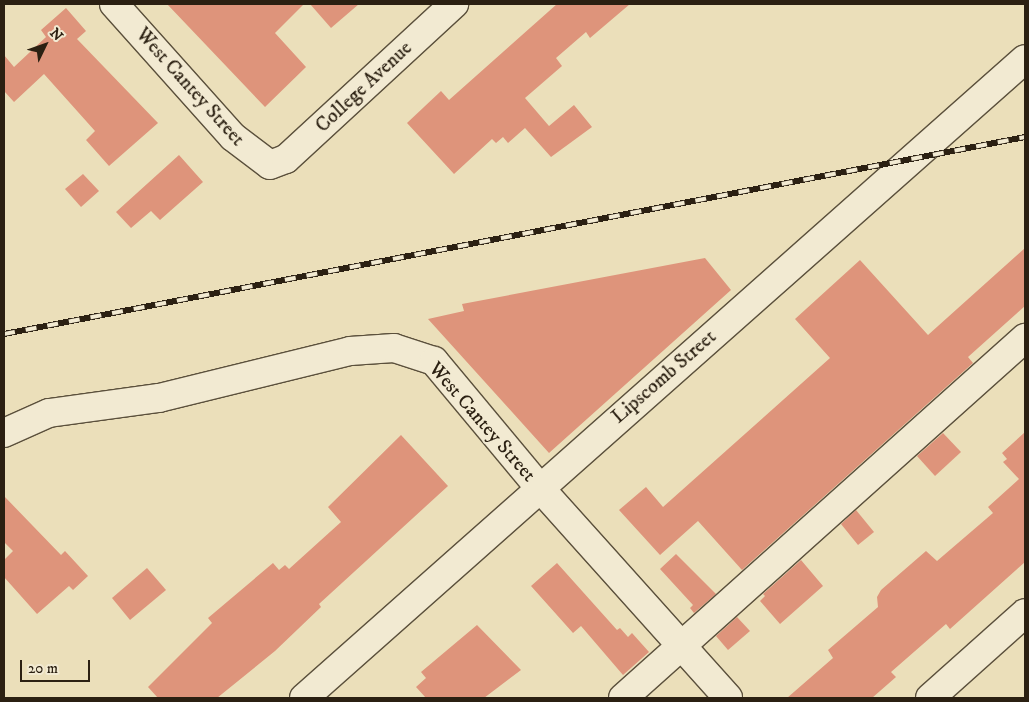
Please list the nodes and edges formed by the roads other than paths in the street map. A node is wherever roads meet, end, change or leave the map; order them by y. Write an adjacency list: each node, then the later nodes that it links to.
1 (454, 4): 4 (street, College Avenue)
2 (128, 9): 4 (street, West Cantey Street)
3 (1025, 59): 7 (street, Lipscomb Street)
4 (270, 165)
5 (1025, 338): 9 (street)
6 (4, 433): 7 (street, West Cantey Street)
7 (539, 487): 9 (street, West Cantey Street); 10 (street, Lipscomb Street)
8 (1025, 613): 13 (street)
9 (681, 646): 11 (street); 12 (street, West Cantey Street)
10 (304, 698)
11 (623, 698)
12 (728, 698)
13 (930, 698)

